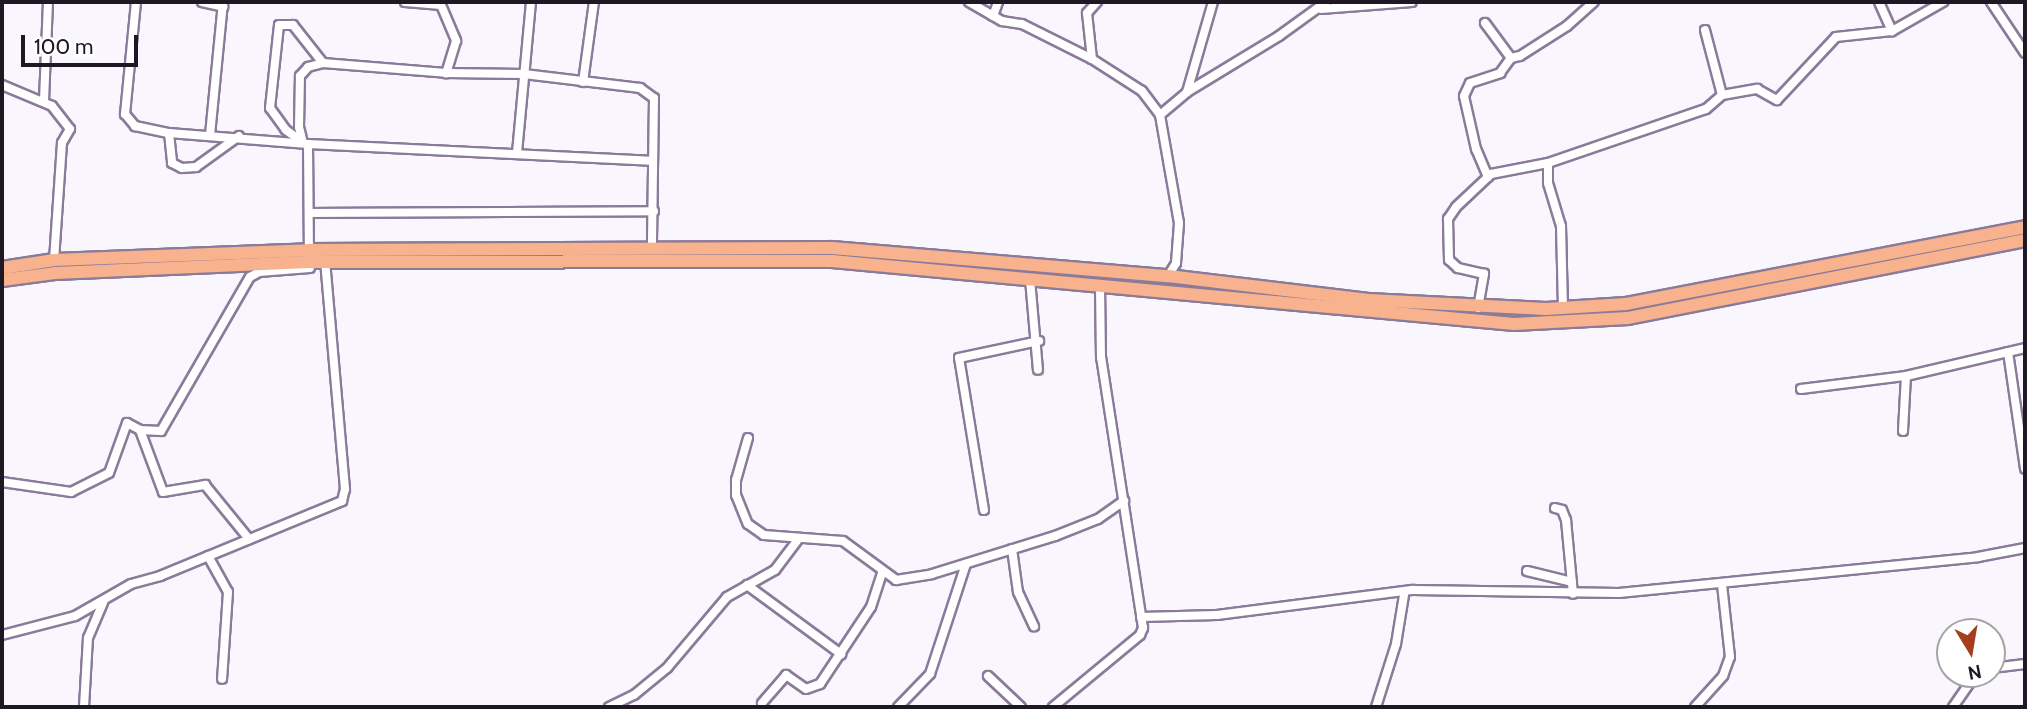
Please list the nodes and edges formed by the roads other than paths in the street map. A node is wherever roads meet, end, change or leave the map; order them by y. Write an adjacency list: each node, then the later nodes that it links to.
1 (48, 2): 33 (street)
2 (136, 2): 35 (street)
3 (202, 2): 17 (street)
4 (405, 2): 16 (street)
5 (531, 2): 28 (street)
6 (594, 2): 29 (street)
7 (969, 2): 19 (street)
8 (998, 2): 19 (street)
9 (1097, 2): 25 (street)
10 (1213, 2): 31 (street)
11 (1412, 2): 18 (street)
12 (1594, 2): 24 (street)
13 (1879, 2): 22 (street)
14 (1943, 2): 22 (street)
15 (1991, 2): 23 (street)
16 (442, 3): 27 (street)
17 (223, 4): 36 (street)
18 (1324, 5): 31 (street)
19 (993, 16): 25 (street)
20 (1485, 23): 24 (street)
21 (1706, 30): 32 (street)
22 (1892, 31): 32 (street)
23 (2025, 54)
24 (1511, 58): 42 (street)
25 (1092, 59): 34 (street)
26 (323, 63): 27 (street); 38 (street); 38 (street)
27 (446, 74): 28 (street)
28 (524, 74): 29 (street); 39 (street)
29 (583, 82): 40 (street)
30 (2, 85): 33 (street)
31 (1187, 92): 34 (street)
32 (1722, 95): 41 (street)
33 (44, 101): 50 (street)
34 (1160, 115): 53 (street)
35 (169, 133): 36 (street); 37 (street)
36 (210, 135): 37 (street)
37 (239, 136): 38 (street)
38 (306, 144): 39 (street); 44 (street)
39 (517, 153): 40 (street)
40 (651, 161): 43 (street)
41 (1548, 163): 42 (street); 58 (street)
42 (1488, 177): 57 (street)
43 (654, 211): 44 (street); 47 (street)
44 (309, 213): 48 (street)
45 (2025, 227): 58 (main road)
46 (2025, 240): 60 (main road)
47 (652, 246): 49 (main road); 53 (main road)
48 (309, 250): 49 (main road); 50 (main road)
49 (477, 254): 51 (main road); 54 (main road)
50 (54, 260): 52 (main road)
51 (325, 264): 55 (main road); 67 (street); 77 (street)
52 (2, 268)
53 (1168, 276): 57 (main road)
54 (1030, 279): 56 (main road); 61 (street)
55 (2, 280)
56 (1100, 287): 60 (main road); 73 (street)
57 (1478, 308): 59 (main road)
58 (1563, 308): 59 (main road)
59 (1502, 309): 60 (main road)
60 (1501, 323)
61 (1039, 341): 64 (street); 75 (street)
62 (2025, 348): 63 (street)
63 (2008, 352): 65 (street); 70 (street)
64 (1038, 370)
65 (1906, 376): 66 (street); 68 (street)
66 (1801, 389)
67 (140, 430): 72 (street); 77 (street)
68 (1903, 431)
69 (748, 438): 76 (street)
70 (2024, 445): 71 (street)
71 (2025, 469)
72 (2, 482)
73 (1124, 500): 79 (street); 90 (street)
74 (1555, 508): 84 (street)
75 (984, 510)
76 (799, 538): 83 (street); 86 (street)
77 (249, 540): 80 (street)
78 (2025, 548): 85 (street)
79 (1012, 550): 81 (street); 91 (street)
80 (208, 556): 89 (street); 97 (street)
81 (966, 564): 83 (street); 102 (street)
82 (1527, 571): 84 (street)
83 (882, 573): 93 (street)
84 (1572, 582): 87 (street)
85 (1722, 584): 87 (street); 106 (street)
86 (747, 585): 93 (street); 101 (street)
87 (1573, 594): 88 (street)
88 (1404, 595): 90 (street); 105 (street)
89 (103, 602): 92 (street); 100 (street)
90 (1141, 617): 104 (street)
91 (1034, 626)
92 (2, 635)
93 (841, 654): 99 (street)
94 (2025, 664): 95 (street)
95 (2006, 666)
96 (988, 676): 103 (street)
97 (222, 679)
98 (1966, 688): 107 (street)
99 (762, 703)
100 (84, 707)
101 (609, 707)
102 (898, 707)
103 (1021, 707)
104 (1053, 707)
105 (1377, 707)
106 (1695, 707)
107 (1953, 707)

